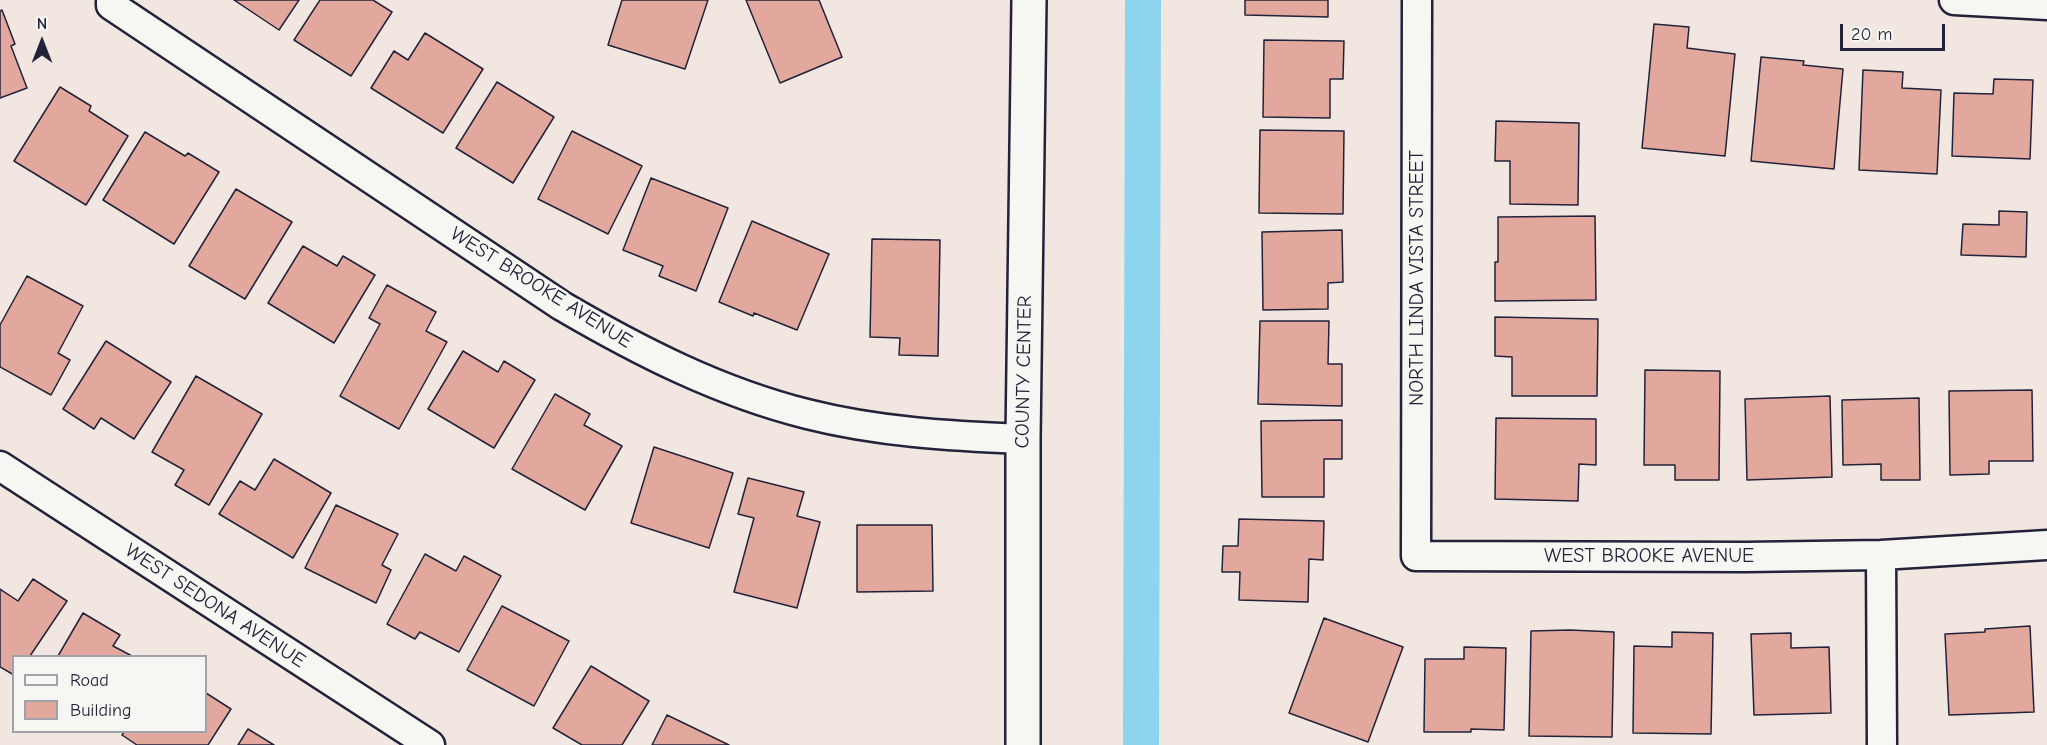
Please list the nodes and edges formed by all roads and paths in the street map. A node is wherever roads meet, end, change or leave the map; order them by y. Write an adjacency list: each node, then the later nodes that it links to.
1 (1029, 0): 6 (street, COUNTY CENTER)
2 (1417, 0): 10 (street, NORTH LINDA VISTA STREET)
3 (1954, 0): 5 (street)
4 (111, 2): 6 (street, WEST BROOKE AVENUE)
5 (2047, 5)
6 (1023, 439): 12 (street, COUNTY CENTER)
7 (0, 466): 11 (street, WEST SEDONA AVENUE)
8 (2047, 545): 9 (street, WEST BROOKE AVENUE)
9 (1881, 555): 10 (street, WEST BROOKE AVENUE); 13 (street)
10 (1416, 556)
11 (430, 745)
12 (1023, 745)
13 (1882, 745)

